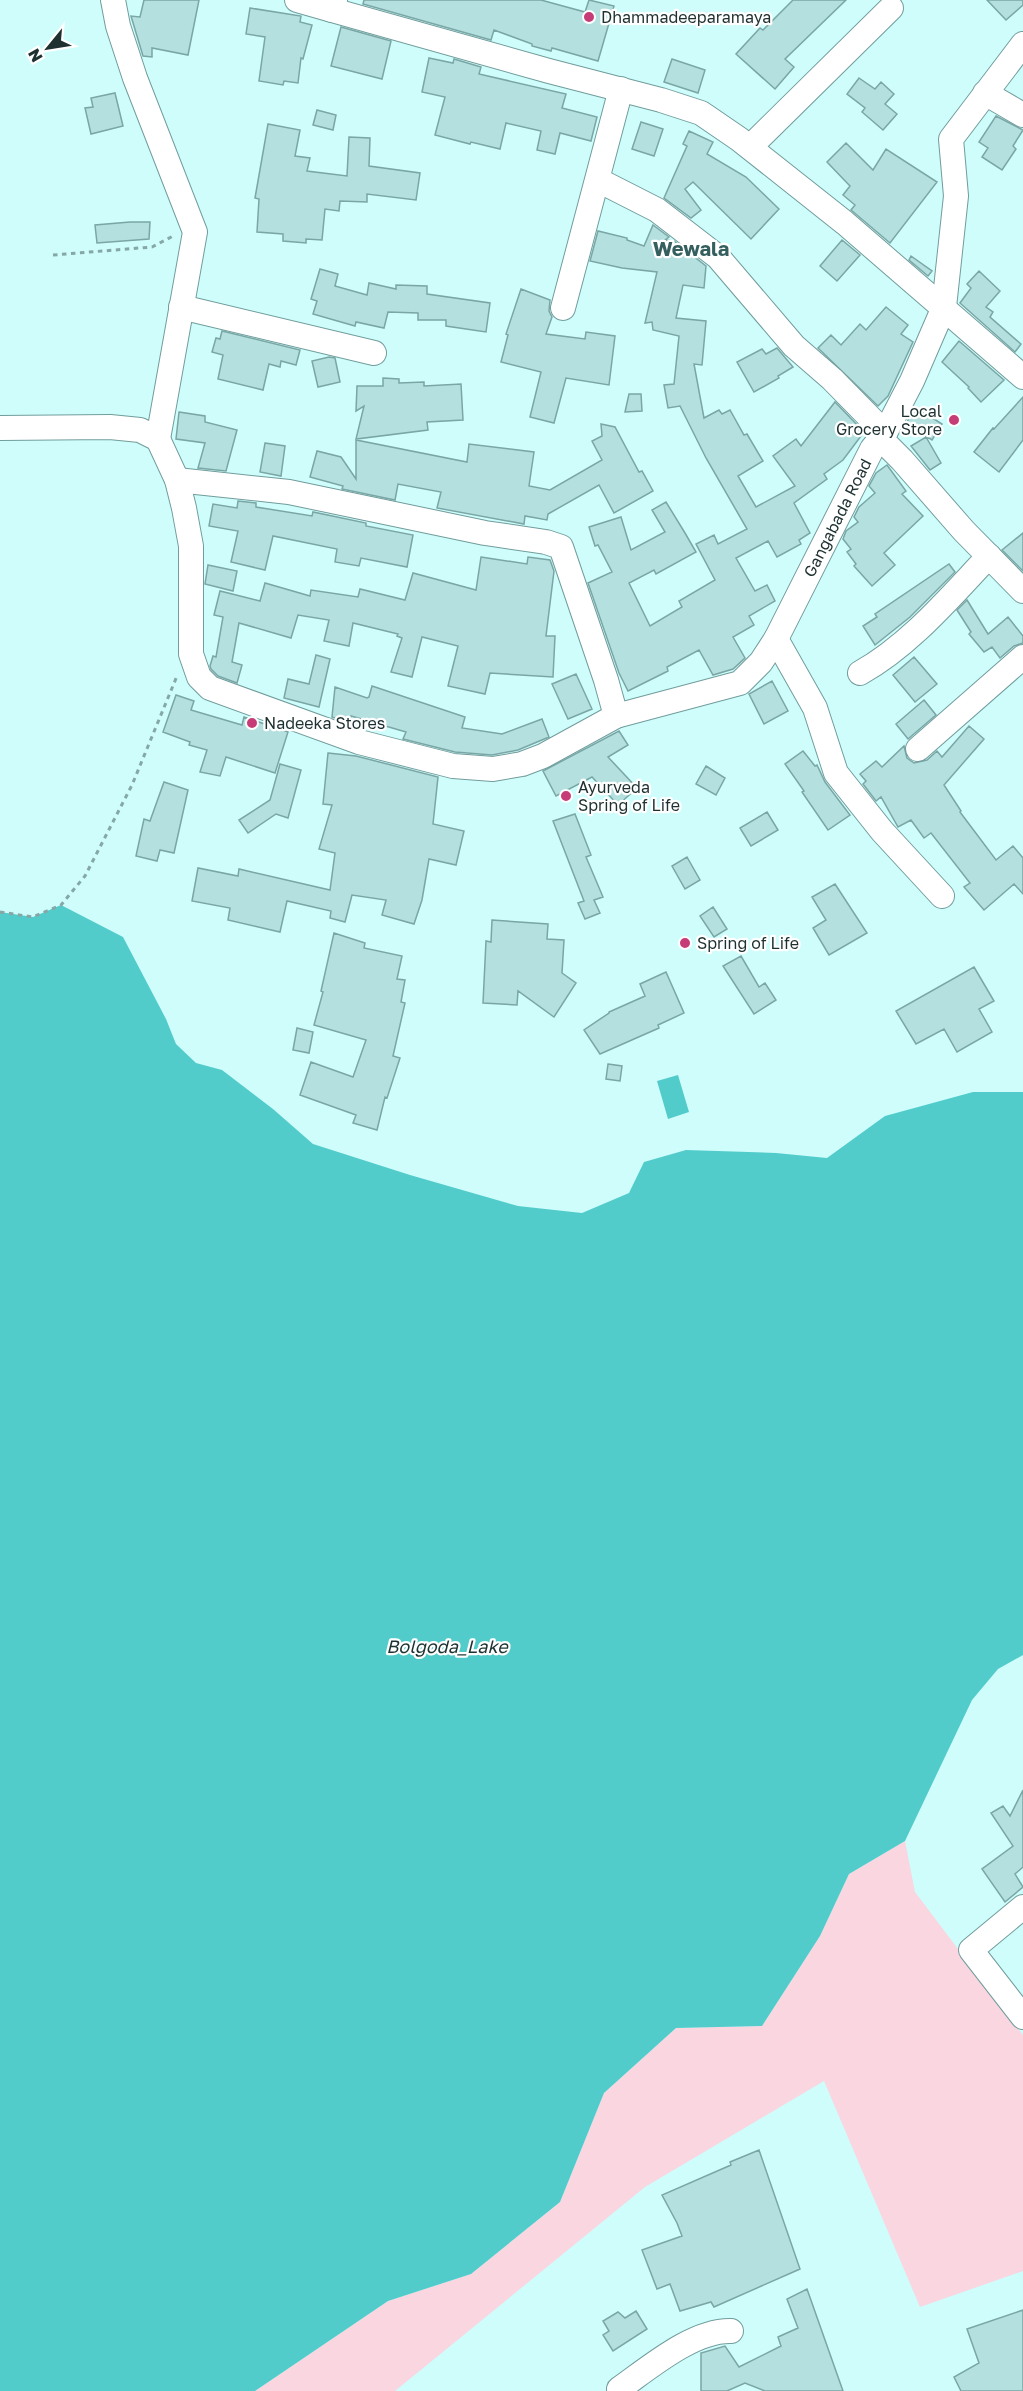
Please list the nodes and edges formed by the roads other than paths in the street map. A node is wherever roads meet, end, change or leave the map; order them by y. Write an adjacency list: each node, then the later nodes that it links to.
1 (113, 0): 11 (street)
2 (297, 0): 3 (street)
3 (334, 5): 6 (street)
4 (891, 8): 9 (street)
5 (1023, 44): 7 (street, Gangabada Road)
6 (621, 89): 9 (street); 10 (street)
7 (985, 93): 8 (street); 12 (street, Gangabada Road)
8 (1023, 115)
9 (750, 147): 12 (street)
10 (598, 180): 13 (street); 17 (street)
11 (181, 307): 14 (street); 18 (street)
12 (944, 307): 15 (street); 17 (street, Gangabada Road)
13 (564, 308)
14 (374, 353)
15 (1023, 377)
16 (0, 428): 18 (street)
17 (883, 435): 20 (street); 22 (street, Gangabada Road)
18 (158, 439): 19 (street)
19 (177, 480): 25 (street); 25 (street, Gangabada Road)
20 (989, 556): 21 (street); 24 (street)
21 (1023, 591)
22 (776, 639): 25 (street, Gangabada Road); 27 (street)
23 (1023, 657): 26 (street)
24 (861, 673)
25 (616, 716)
26 (918, 748)
27 (942, 896)
28 (1023, 1907): 29 (street)
29 (1023, 2017)
30 (731, 2331): 31 (street)
31 (620, 2391)

